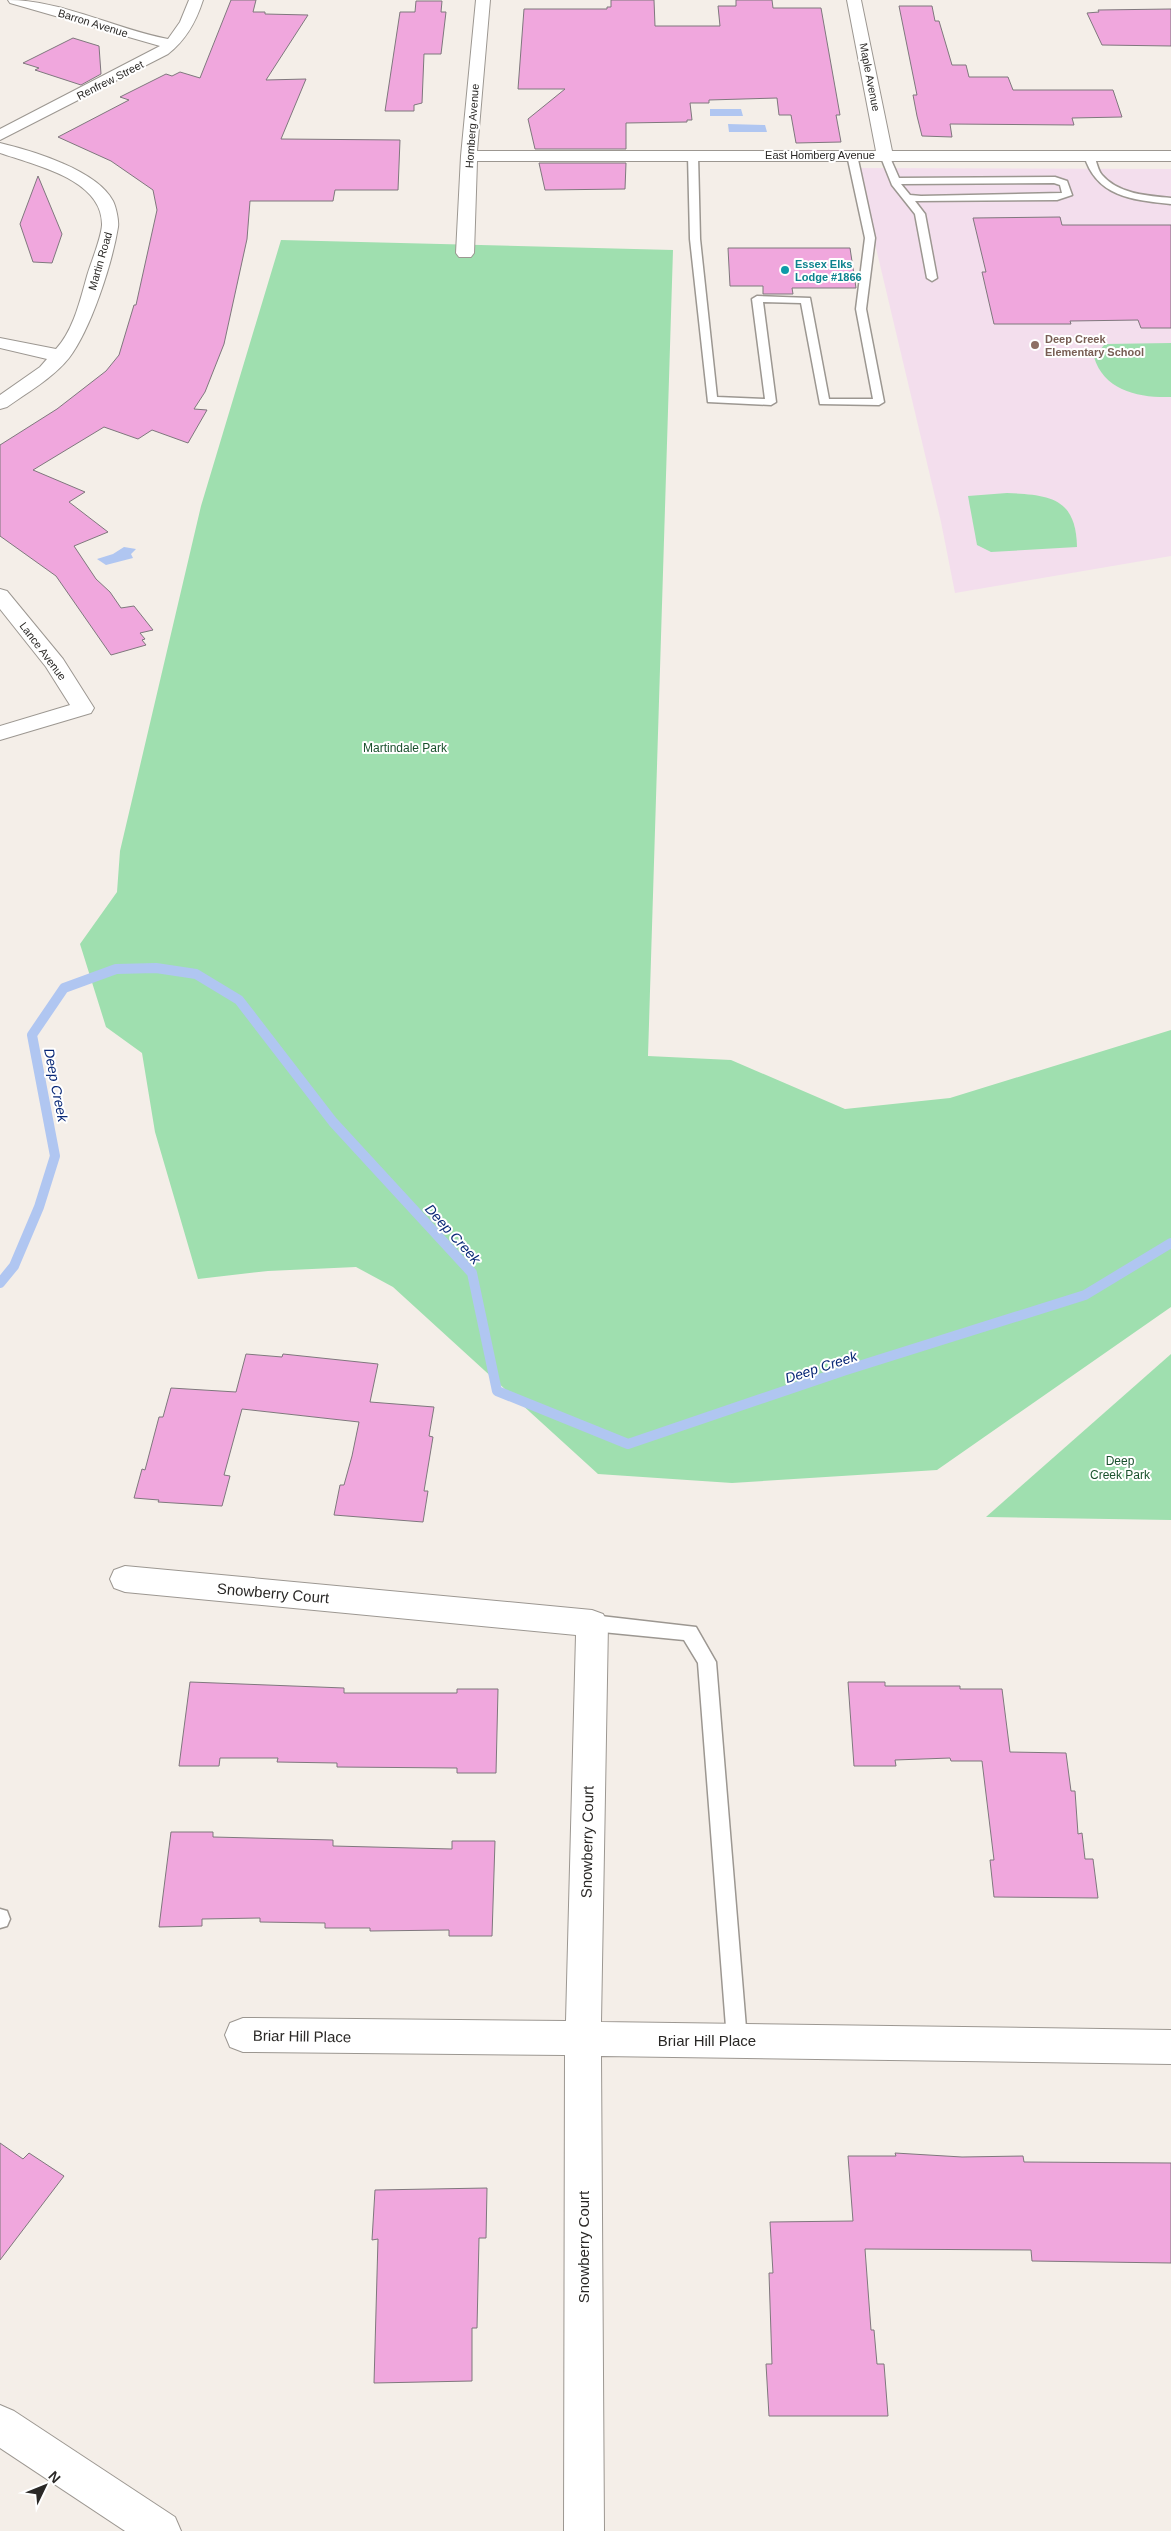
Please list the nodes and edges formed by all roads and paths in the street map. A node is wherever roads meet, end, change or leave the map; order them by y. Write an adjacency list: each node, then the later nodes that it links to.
1 (15, 0): 5 (street, Barron Avenue)
2 (196, 0): 5 (street, Renfrew Street)
3 (482, 0): 12 (street, Homberg Avenue)
4 (854, 0): 10 (street, Maple Avenue)
5 (173, 44): 6 (street, Renfrew Street)
6 (0, 135)
7 (0, 148): 20 (street, Martin Road)
8 (693, 155): 9 (street, East Homberg Avenue); 9 (lane); 12 (street, East Homberg Avenue)
9 (852, 155): 10 (street, East Homberg Avenue)
10 (885, 155): 11 (street, East Homberg Avenue); 14 (lane)
11 (1089, 155): 13 (street, East Homberg Avenue); 16 (lane)
12 (470, 156): 17 (street, Homberg Avenue)
13 (1171, 156)
14 (895, 181): 15 (lane); 15 (lane)
15 (906, 197): 18 (lane)
16 (1171, 201)
17 (465, 253)
18 (932, 278)
19 (0, 343): 20 (street)
20 (61, 356): 21 (street, Martin Road)
21 (0, 404)
22 (0, 595): 23 (street, Lance Avenue)
23 (0, 733)
24 (125, 1579): 25 (street, Snowberry Court)
25 (592, 1623): 27 (street, Snowberry Court); 28 (lane)
26 (243, 2035): 27 (street, Briar Hill Place)
27 (583, 2039): 28 (street, Briar Hill Place); 32 (street, Snowberry Court)
28 (737, 2040): 29 (street, Briar Hill Place)
29 (1171, 2047)
30 (0, 2425): 31 (street)
31 (161, 2531)
32 (584, 2531)

